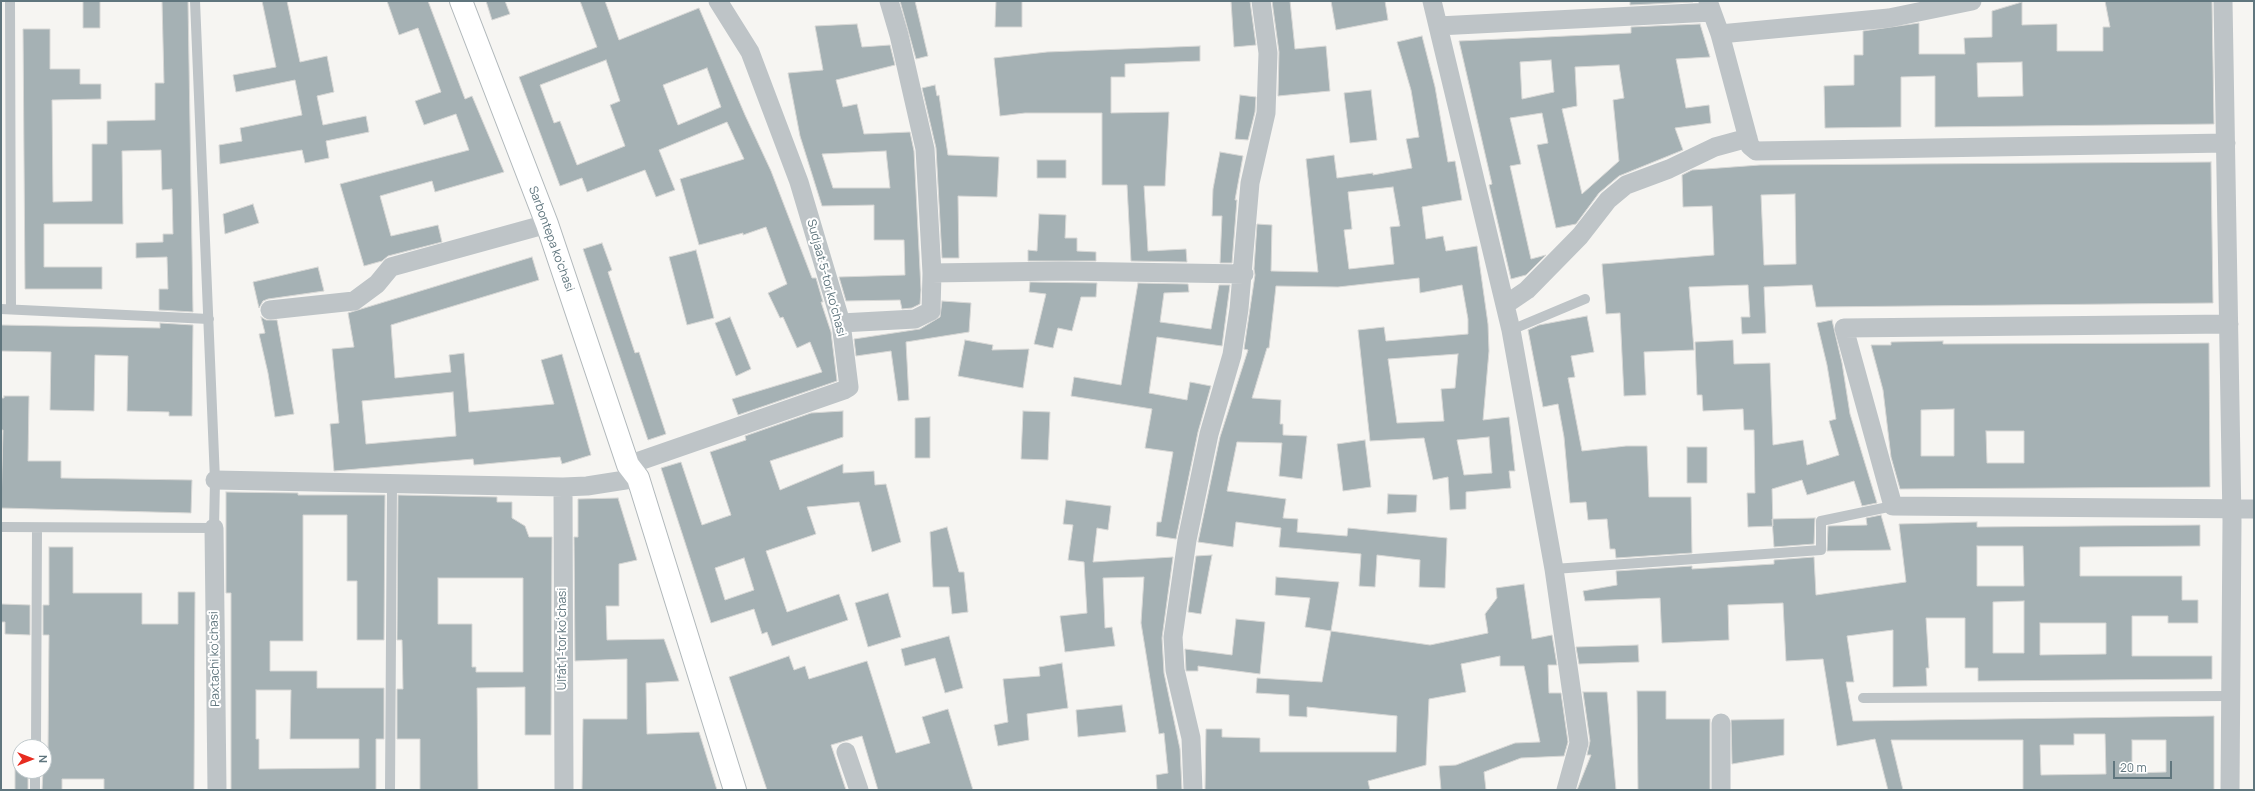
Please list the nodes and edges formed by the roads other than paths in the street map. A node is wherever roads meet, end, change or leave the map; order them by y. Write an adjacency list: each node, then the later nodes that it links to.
1 (10, 1): 20 (lane)
2 (195, 1): 22 (lane)
3 (461, 1): 15 (street, Sarbontepa ko'chasi)
4 (718, 1): 23 (street, Sudjaat 5-tor koʻchasi)
5 (889, 1): 16 (street)
6 (1261, 1): 17 (street)
7 (1432, 1): 11 (street)
8 (1972, 1): 12 (street)
9 (2223, 1): 14 (street)
10 (1710, 6): 11 (street); 12 (street)
11 (1438, 26): 19 (street)
12 (1720, 34): 13 (street)
13 (1748, 138): 14 (street); 19 (street)
14 (2226, 144): 24 (street)
15 (547, 224): 21 (street); 26 (street, Sarbontepa ko'chasi)
16 (932, 273): 17 (street); 23 (street)
17 (1244, 274): 49 (street)
18 (1585, 299): 25 (lane)
19 (1505, 305): 25 (street)
20 (6, 309): 22 (lane)
21 (270, 310)
22 (209, 319): 27 (lane)
23 (841, 323): 26 (street, Sudjaat 5-tor koʻchasi)
24 (2228, 324): 30 (street); 32 (street)
25 (1511, 330): 36 (street)
26 (633, 472): 29 (street); 47 (street, Sarbontepa ko'chasi)
27 (215, 480): 28 (street); 35 (lane)
28 (392, 484): 29 (street); 45 (lane)
29 (563, 487): 46 (street, Ulfat 1-tor koʻchasi)
30 (1893, 506): 32 (street); 36 (lane)
31 (2254, 509): 32 (street)
32 (2232, 510): 37 (street)
33 (1, 527): 34 (lane)
34 (37, 528): 35 (lane); 40 (lane)
35 (214, 528): 44 (street, Paxtachi koʻchasi)
36 (1554, 569): 50 (street)
37 (2230, 696): 38 (lane); 52 (street)
38 (1863, 698)
39 (1721, 723): 51 (street)
40 (36, 739)
41 (846, 752): 48 (street)
42 (36, 779): 43 (lane)
43 (35, 790)
44 (217, 790)
45 (390, 790)
46 (564, 790)
47 (735, 790)
48 (859, 790)
49 (1193, 790)
50 (1566, 790)
51 (1721, 790)
52 (2230, 790)

